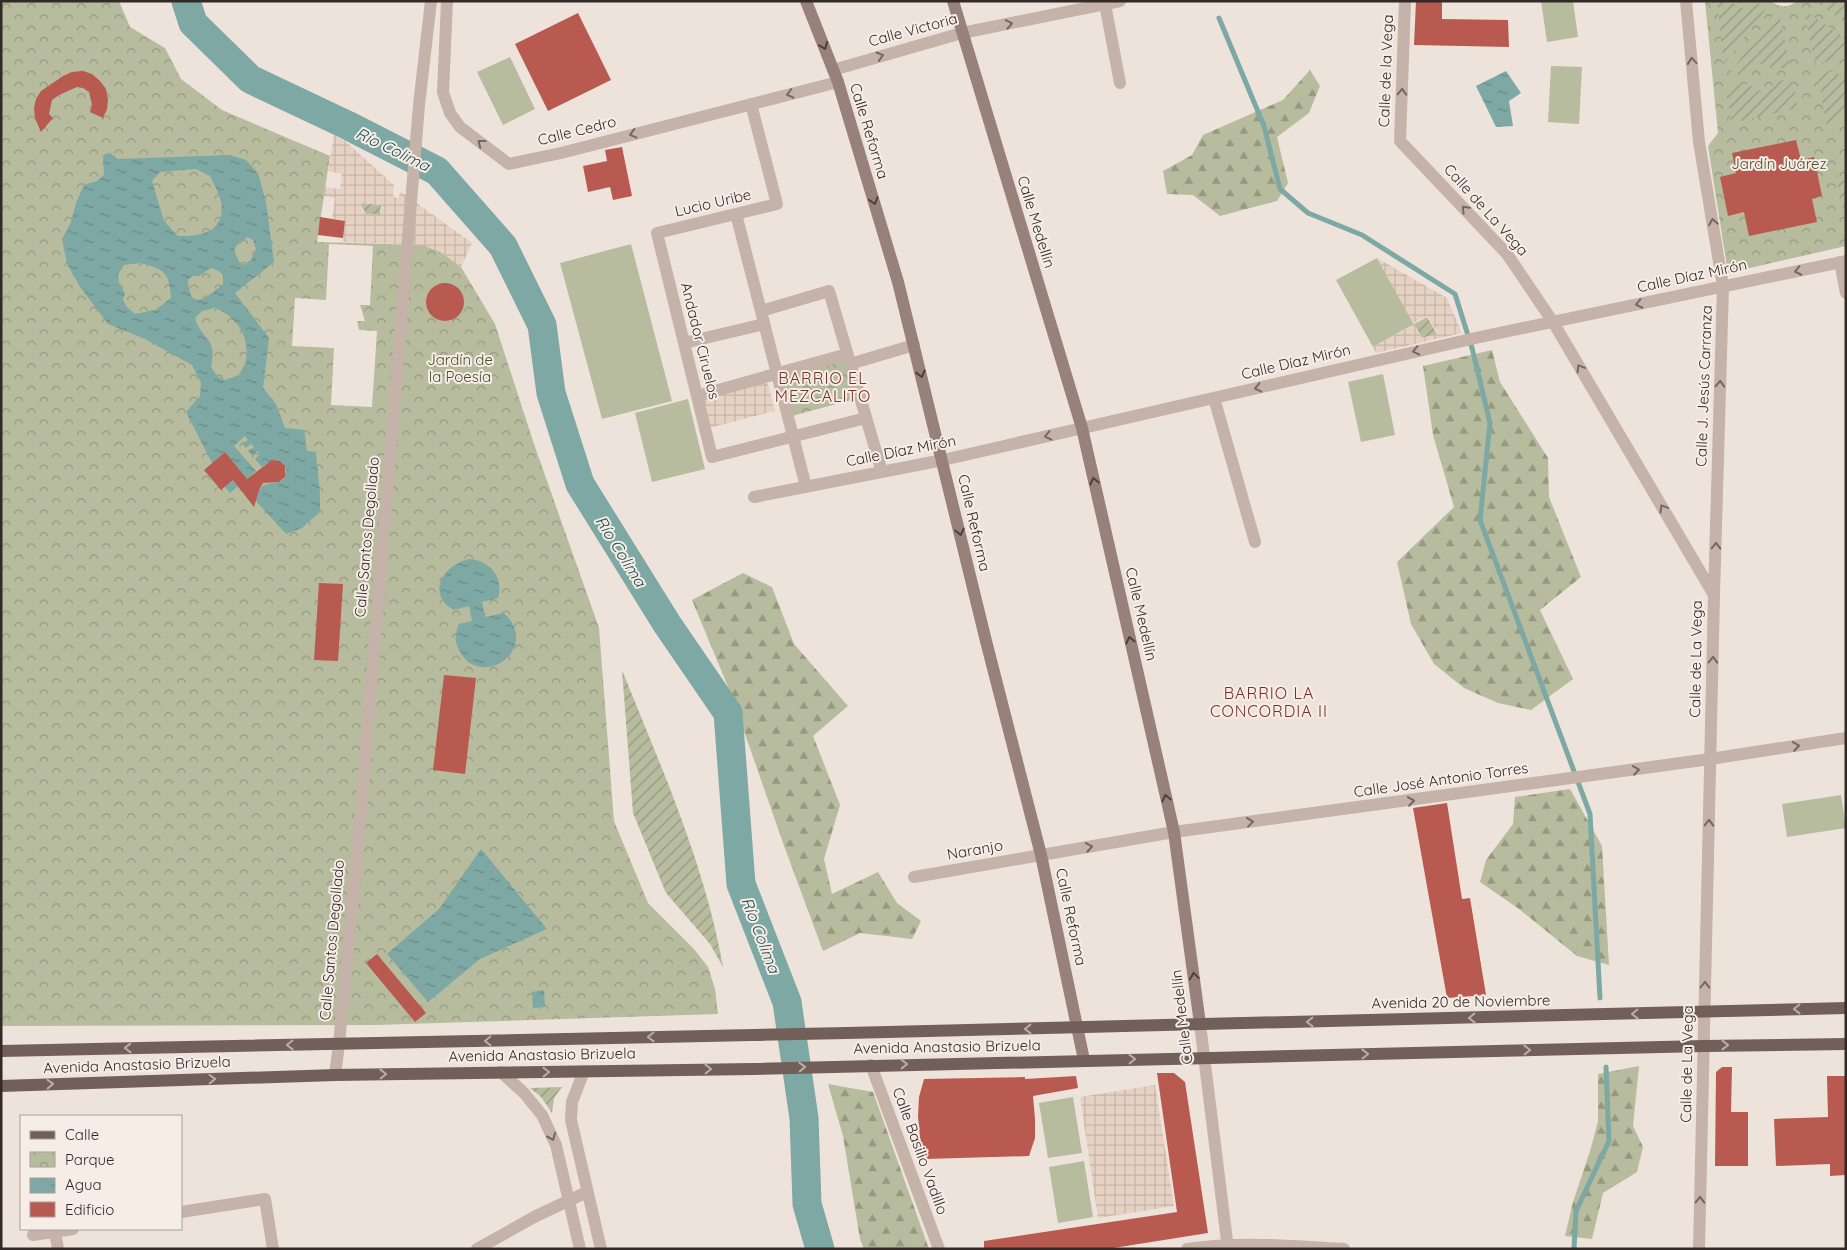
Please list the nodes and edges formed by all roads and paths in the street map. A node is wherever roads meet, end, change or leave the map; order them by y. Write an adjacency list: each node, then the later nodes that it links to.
1 (431, 1): 47 (street, Calle Santos Degollado)
2 (448, 1): 13 (street, Calle Cedro, one-way to 2)
3 (806, 1): 10 (street, Calle Reforma, one-way to 10)
4 (953, 1): 9 (street, Calle Medellín)
5 (1120, 1): 8 (street, Calle Victoria)
6 (1405, 1): 14 (street, Calle de la Vega, one-way to 6)
7 (1686, 1): 18 (street, Calle J. Jesús Carranza, one-way to 7)
8 (1105, 4): 9 (street, Calle Victoria, one-way to 8); 12 (street)
9 (962, 34): 10 (street, Calle Victoria, one-way to 9); 30 (street, Calle Medellín)
10 (833, 70): 11 (street, Calle Reforma)
11 (838, 82): 13 (street, Calle Cedro, one-way to 13); 24 (street, Calle Reforma, one-way to 24)
12 (1120, 83)
13 (751, 104): 15 (street, Lucio Uribe)
14 (1400, 141): 21 (street, Calle de La Vega, one-way to 14)
15 (736, 214): 16 (street, Lucio Uribe); 20 (street)
16 (657, 232): 23 (street, Andador Ciruelos)
17 (1843, 261): 18 (street, Calle Díaz Mirón, one-way to 18); 19 (street)
18 (1723, 286): 21 (street, Calle Díaz Mirón, one-way to 21); 37 (street, Calle J. Jesús Carranza, one-way to 18)
19 (1846, 292)
20 (761, 311): 22 (street); 25 (street)
21 (1553, 322): 28 (street, Calle Díaz Mirón, one-way to 28); 37 (street, Calle de La Vega, one-way to 21)
22 (764, 324): 23 (street); 26 (street)
23 (684, 343): 27 (street, Andador Ciruelos)
24 (914, 346): 25 (street); 32 (street, Calle Reforma, one-way to 32)
25 (849, 359): 26 (street); 29 (street)
26 (777, 373): 27 (street); 31 (street)
27 (697, 396): 31 (street, Andador Ciruelos)
28 (1214, 398): 30 (street, Calle Díaz Mirón); 36 (street)
29 (866, 418): 31 (street); 33 (street)
30 (1082, 428): 32 (street, Calle Díaz Mirón, one-way to 32); 40 (street, Calle Medellín, one-way to 30)
31 (793, 436): 34 (street)
32 (943, 460): 33 (street, Calle Díaz Mirón); 41 (street, Calle Reforma, one-way to 41)
33 (882, 472): 34 (street, Calle Díaz Mirón)
34 (806, 487): 35 (street, Calle Díaz Mirón)
35 (754, 497)
36 (1255, 542)
37 (1714, 595): 39 (street, Calle de La Vega, one-way to 37)
38 (1846, 738): 39 (street, Calle José Antonio Torres, one-way to 38)
39 (1710, 759): 40 (street, Calle José Antonio Torres, one-way to 39); 44 (street, Calle de La Vega, one-way to 39)
40 (1174, 832): 41 (street, Calle José Antonio Torres, one-way to 40); 45 (street, Calle Medellín, one-way to 40)
41 (1041, 855): 42 (street, Naranjo); 46 (street, Calle Reforma)
42 (914, 877)
43 (1846, 1008): 44 (main road, Avenida 20 de Noviembre, one-way to 44)
44 (1704, 1012): 45 (main road, Avenida 20 de Noviembre, one-way to 45); 49 (street, Calle de La Vega)
45 (1200, 1024): 46 (main road, Avenida 20 de Noviembre); 51 (street, Calle Medellín)
46 (1077, 1027): 47 (main road, Avenida Anastasio Brizuela, one-way to 47); 52 (street, Calle Reforma)
47 (339, 1044): 50 (main road, Avenida Anastasio Brizuela, one-way to 50); 56 (street, Calle Santos Degollado)
48 (1846, 1044): 49 (main road, one-way to 48)
49 (1704, 1046): 51 (main road, one-way to 49); 73 (street, Calle de La Vega, one-way to 49)
50 (1, 1051)
51 (1203, 1057): 52 (main road, one-way to 51); 64 (street, Calle Medellín)
52 (1084, 1060): 53 (main road, Avenida Anastasio Brizuela, one-way to 52)
53 (871, 1065): 54 (main road, Avenida Anastasio Brizuela, one-way to 53); 70 (street, Calle Basilio Vadillo)
54 (584, 1071): 55 (main road, Avenida Anastasio Brizuela, one-way to 54); 58 (street)
55 (501, 1072): 56 (main road, Avenida Anastasio Brizuela, one-way to 55); 59 (street, one-way to 59)
56 (334, 1075): 57 (main road, Avenida Anastasio Brizuela, one-way to 56)
57 (1, 1086)
58 (587, 1192): 59 (street); 69 (street)
59 (568, 1201): 67 (street); 68 (street)
60 (182, 1212): 66 (street)
61 (67, 1230): 62 (street)
62 (55, 1232): 63 (street); 65 (street)
63 (33, 1235)
64 (1228, 1246): 71 (street); 72 (street)
65 (58, 1249)
66 (273, 1249)
67 (477, 1249)
68 (580, 1249)
69 (601, 1249)
70 (939, 1249)
71 (1187, 1249)
72 (1344, 1249)
73 (1699, 1249)

